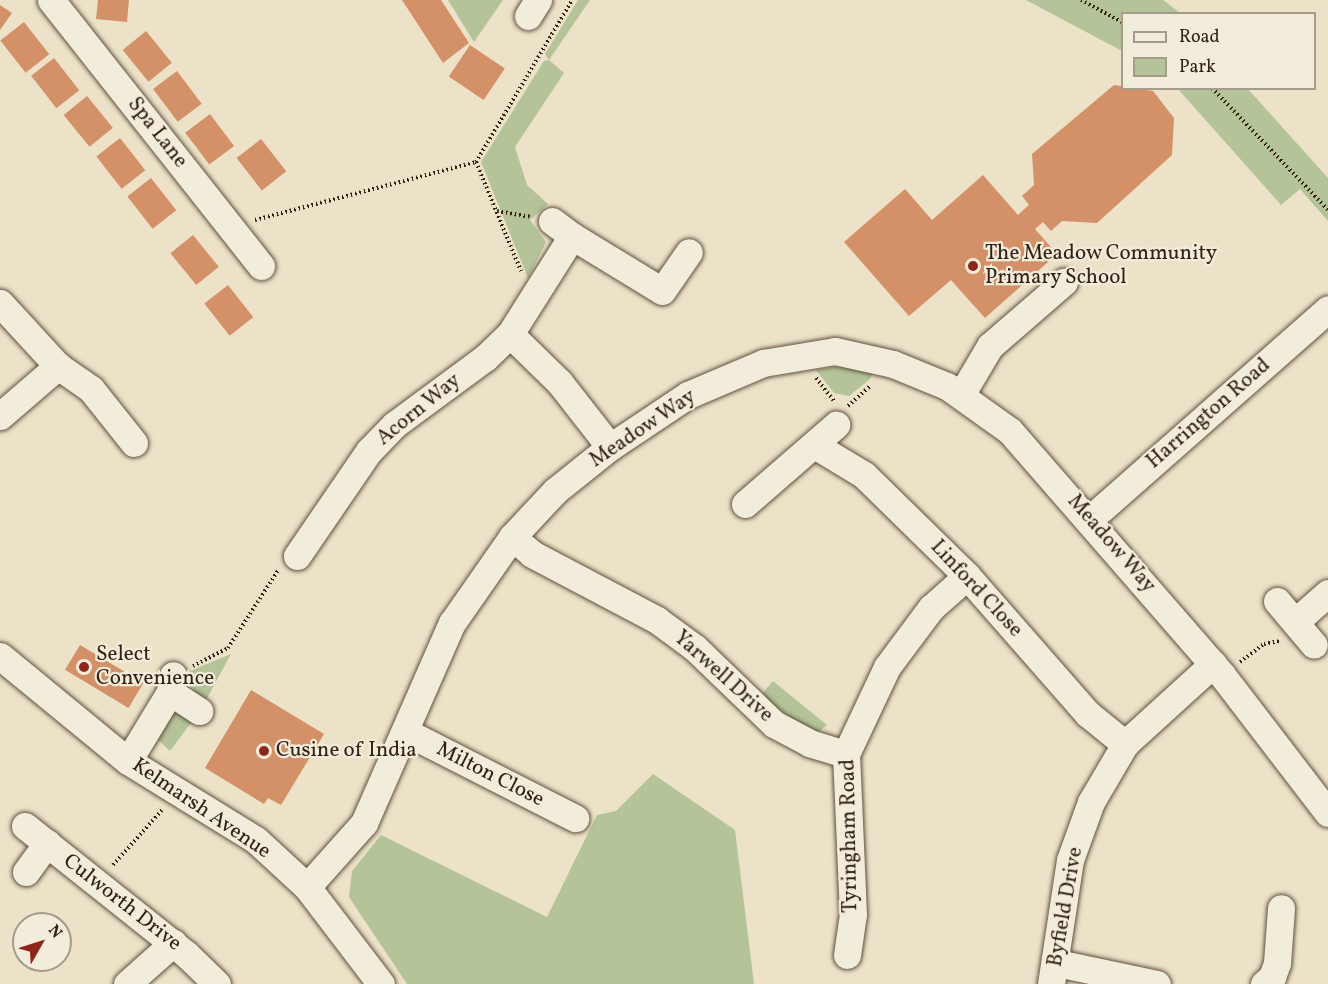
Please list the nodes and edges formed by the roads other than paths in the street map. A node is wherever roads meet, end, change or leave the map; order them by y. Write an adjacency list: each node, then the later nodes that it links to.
1 (51, 0): 3 (street, Spa Lane)
2 (689, 252): 7 (street, Acorn Way)
3 (261, 266)
4 (1064, 282): 9 (street)
5 (0, 303): 8 (street)
6 (1328, 309): 16 (street, Harrington Road)
7 (510, 334): 13 (street); 18 (street, Acorn Way)
8 (58, 366): 10 (street); 12 (street)
9 (961, 395): 13 (street, Meadow Way); 16 (street, Meadow Way)
10 (0, 416)
11 (840, 419): 14 (street)
12 (134, 443)
13 (609, 447): 17 (street, Meadow Way)
14 (816, 447): 15 (street); 19 (street, Linford Close)
15 (745, 504)
16 (1090, 519): 25 (street, Meadow Way)
17 (512, 537): 27 (street, Meadow Way); 29 (street, Yarwell Drive)
18 (297, 556)
19 (967, 576): 28 (street, Linford Close); 29 (street, Tyringham Road)
20 (1328, 593): 22 (street)
21 (1277, 601): 22 (street)
22 (1295, 622): 23 (street)
23 (1314, 645)
24 (0, 656): 30 (street, Kelmarsh Avenue)
25 (1218, 670): 28 (street, Byfield Drive); 31 (street, Meadow Way)
26 (199, 711): 30 (street)
27 (406, 732): 32 (street, Milton Close); 36 (street, Meadow Way)
28 (1125, 744): 40 (street, Byfield Drive)
29 (846, 754): 39 (street, Tyringham Road)
30 (128, 761): 36 (street, Kelmarsh Avenue)
31 (1328, 813)
32 (574, 818)
33 (25, 826): 34 (street, Culworth Drive)
34 (47, 843): 35 (street); 38 (street, Culworth Drive)
35 (26, 872)
36 (307, 887): 44 (street, Kelmarsh Avenue)
37 (1281, 908): 41 (street)
38 (173, 943): 42 (street); 43 (street, Culworth Drive)
39 (847, 954)
40 (1054, 974): 45 (street)
41 (1273, 982)
42 (127, 984)
43 (217, 984)
44 (381, 984)
45 (1157, 984)

